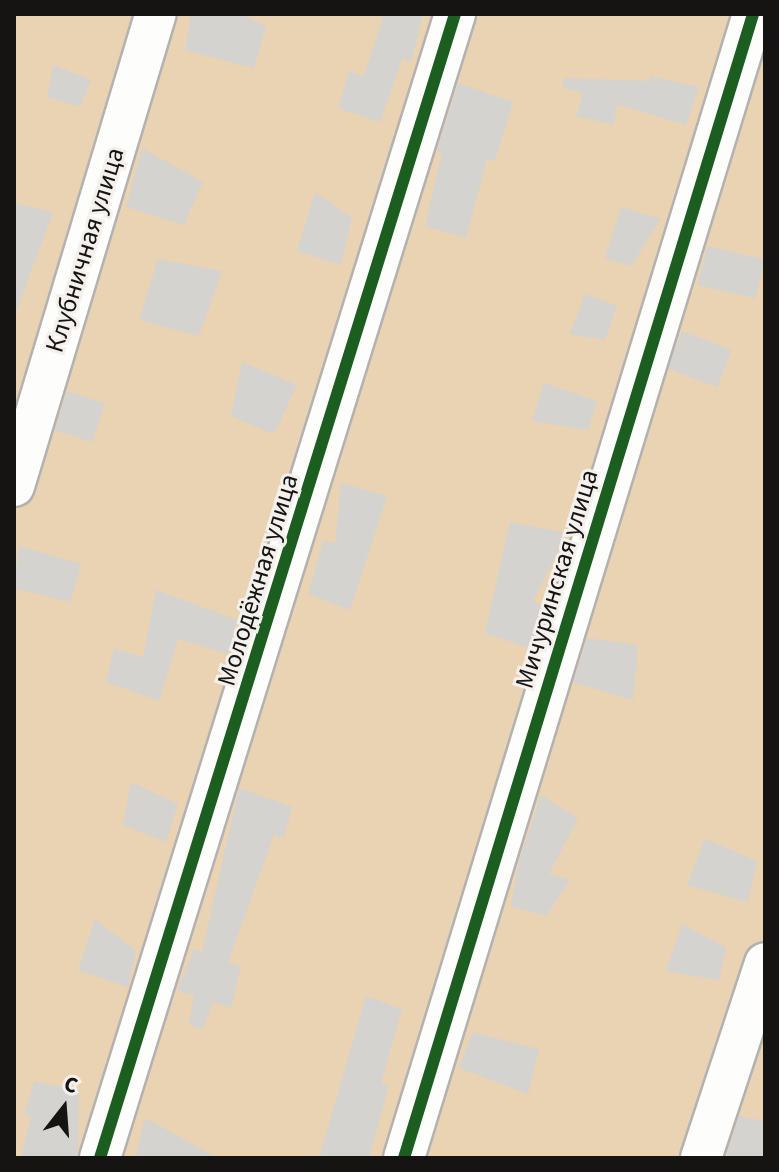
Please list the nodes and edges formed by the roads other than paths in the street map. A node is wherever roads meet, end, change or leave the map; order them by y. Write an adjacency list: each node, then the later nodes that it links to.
1 (156, 14): 4 (street, Клубничная улица)
2 (455, 14): 6 (street, Молодёжная улица)
3 (753, 14): 7 (street, Мичуринская улица)
4 (14, 486)
5 (765, 963): 8 (street)
6 (100, 1158)
7 (404, 1158)
8 (701, 1158)

